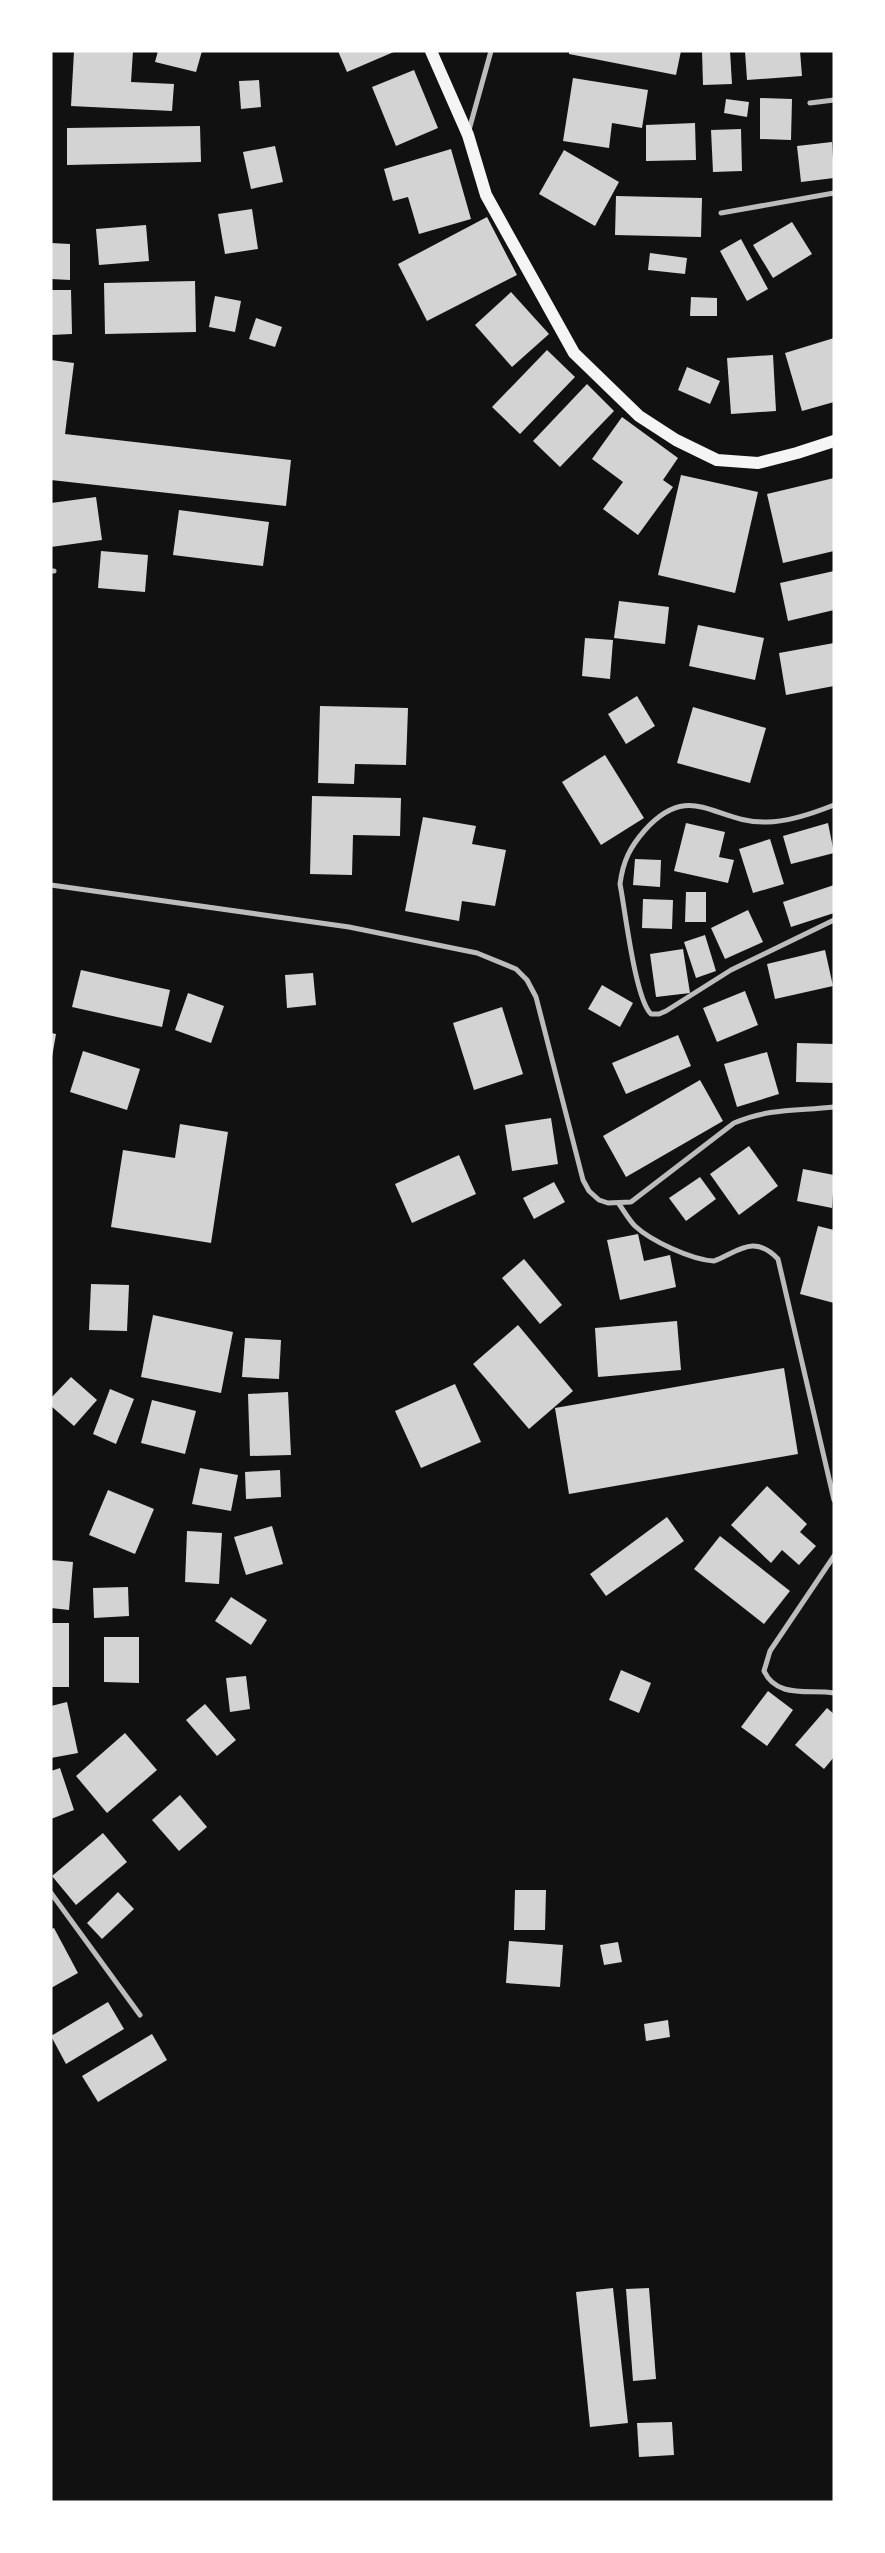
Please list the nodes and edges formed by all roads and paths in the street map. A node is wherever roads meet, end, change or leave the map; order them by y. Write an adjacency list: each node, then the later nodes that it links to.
1 (431, 51): 5 (main road)
2 (491, 51): 5 (street)
3 (834, 100): 4 (street)
4 (810, 103)
5 (468, 135): 8 (main road)
6 (834, 193): 7 (street)
7 (721, 213)
8 (834, 441)
9 (834, 805): 11 (street)
10 (51, 885): 13 (street)
11 (834, 920)
12 (834, 1107): 13 (street)
13 (619, 1204): 14 (street)
14 (834, 1500)
15 (834, 1556): 16 (street)
16 (834, 1693)
17 (51, 1893): 18 (street)
18 (140, 2015)

